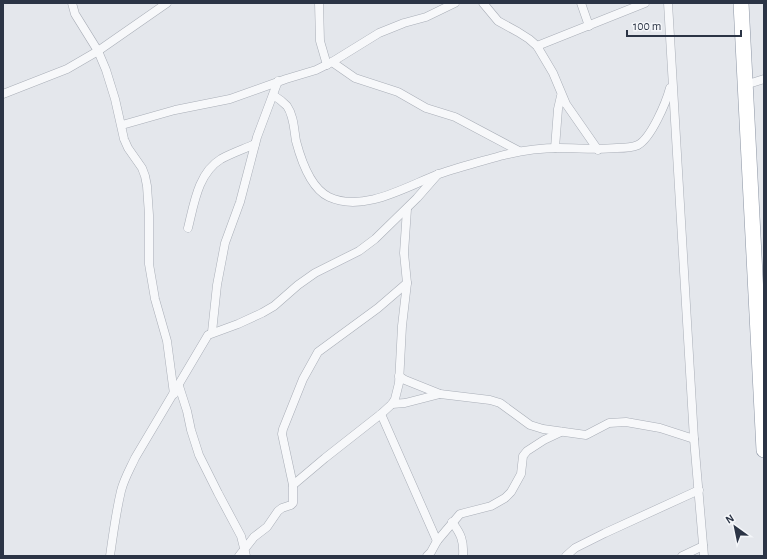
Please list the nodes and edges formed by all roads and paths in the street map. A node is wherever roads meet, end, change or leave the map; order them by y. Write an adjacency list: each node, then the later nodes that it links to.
1 (72, 3): 12 (street)
2 (167, 3): 12 (street)
3 (319, 3): 13 (street)
4 (455, 3): 13 (street)
5 (483, 3): 11 (street)
6 (581, 3): 10 (street)
7 (645, 3): 10 (street)
8 (668, 3): 16 (street)
9 (741, 3): 17 (highway)
10 (589, 26): 11 (street)
11 (537, 46): 20 (street)
12 (98, 51): 18 (street); 21 (street)
13 (330, 64): 15 (street); 25 (street)
14 (764, 79): 17 (street)
15 (278, 81): 19 (street); 21 (street)
16 (672, 82): 24 (street); 38 (street)
17 (745, 85): 39 (highway)
18 (3, 94)
19 (273, 95): 22 (street); 26 (street)
20 (562, 96): 23 (street); 24 (street)
21 (122, 125): 33 (street)
22 (256, 144): 28 (street); 30 (street)
23 (554, 148): 24 (street); 25 (street)
24 (598, 150)
25 (520, 151): 26 (street)
26 (438, 174): 27 (street)
27 (407, 209): 29 (street); 30 (street)
28 (188, 228)
29 (407, 283): 31 (street); 40 (street)
30 (212, 332): 32 (street)
31 (399, 376): 34 (street); 35 (street)
32 (179, 386): 33 (street); 45 (street)
33 (174, 394): 46 (street)
34 (440, 394): 35 (street); 37 (street)
35 (392, 404): 36 (street)
36 (381, 414): 40 (street); 43 (street)
37 (562, 432): 38 (street); 42 (street)
38 (694, 439): 41 (street)
39 (764, 450)
40 (293, 485): 45 (street)
41 (698, 490): 44 (street); 50 (street)
42 (452, 522): 43 (street); 49 (street)
43 (437, 541): 48 (street)
44 (703, 546): 51 (street); 52 (street)
45 (245, 552): 47 (street)
46 (110, 556)
47 (239, 556)
48 (427, 556)
49 (463, 556)
50 (566, 556)
51 (682, 556)
52 (704, 556)

